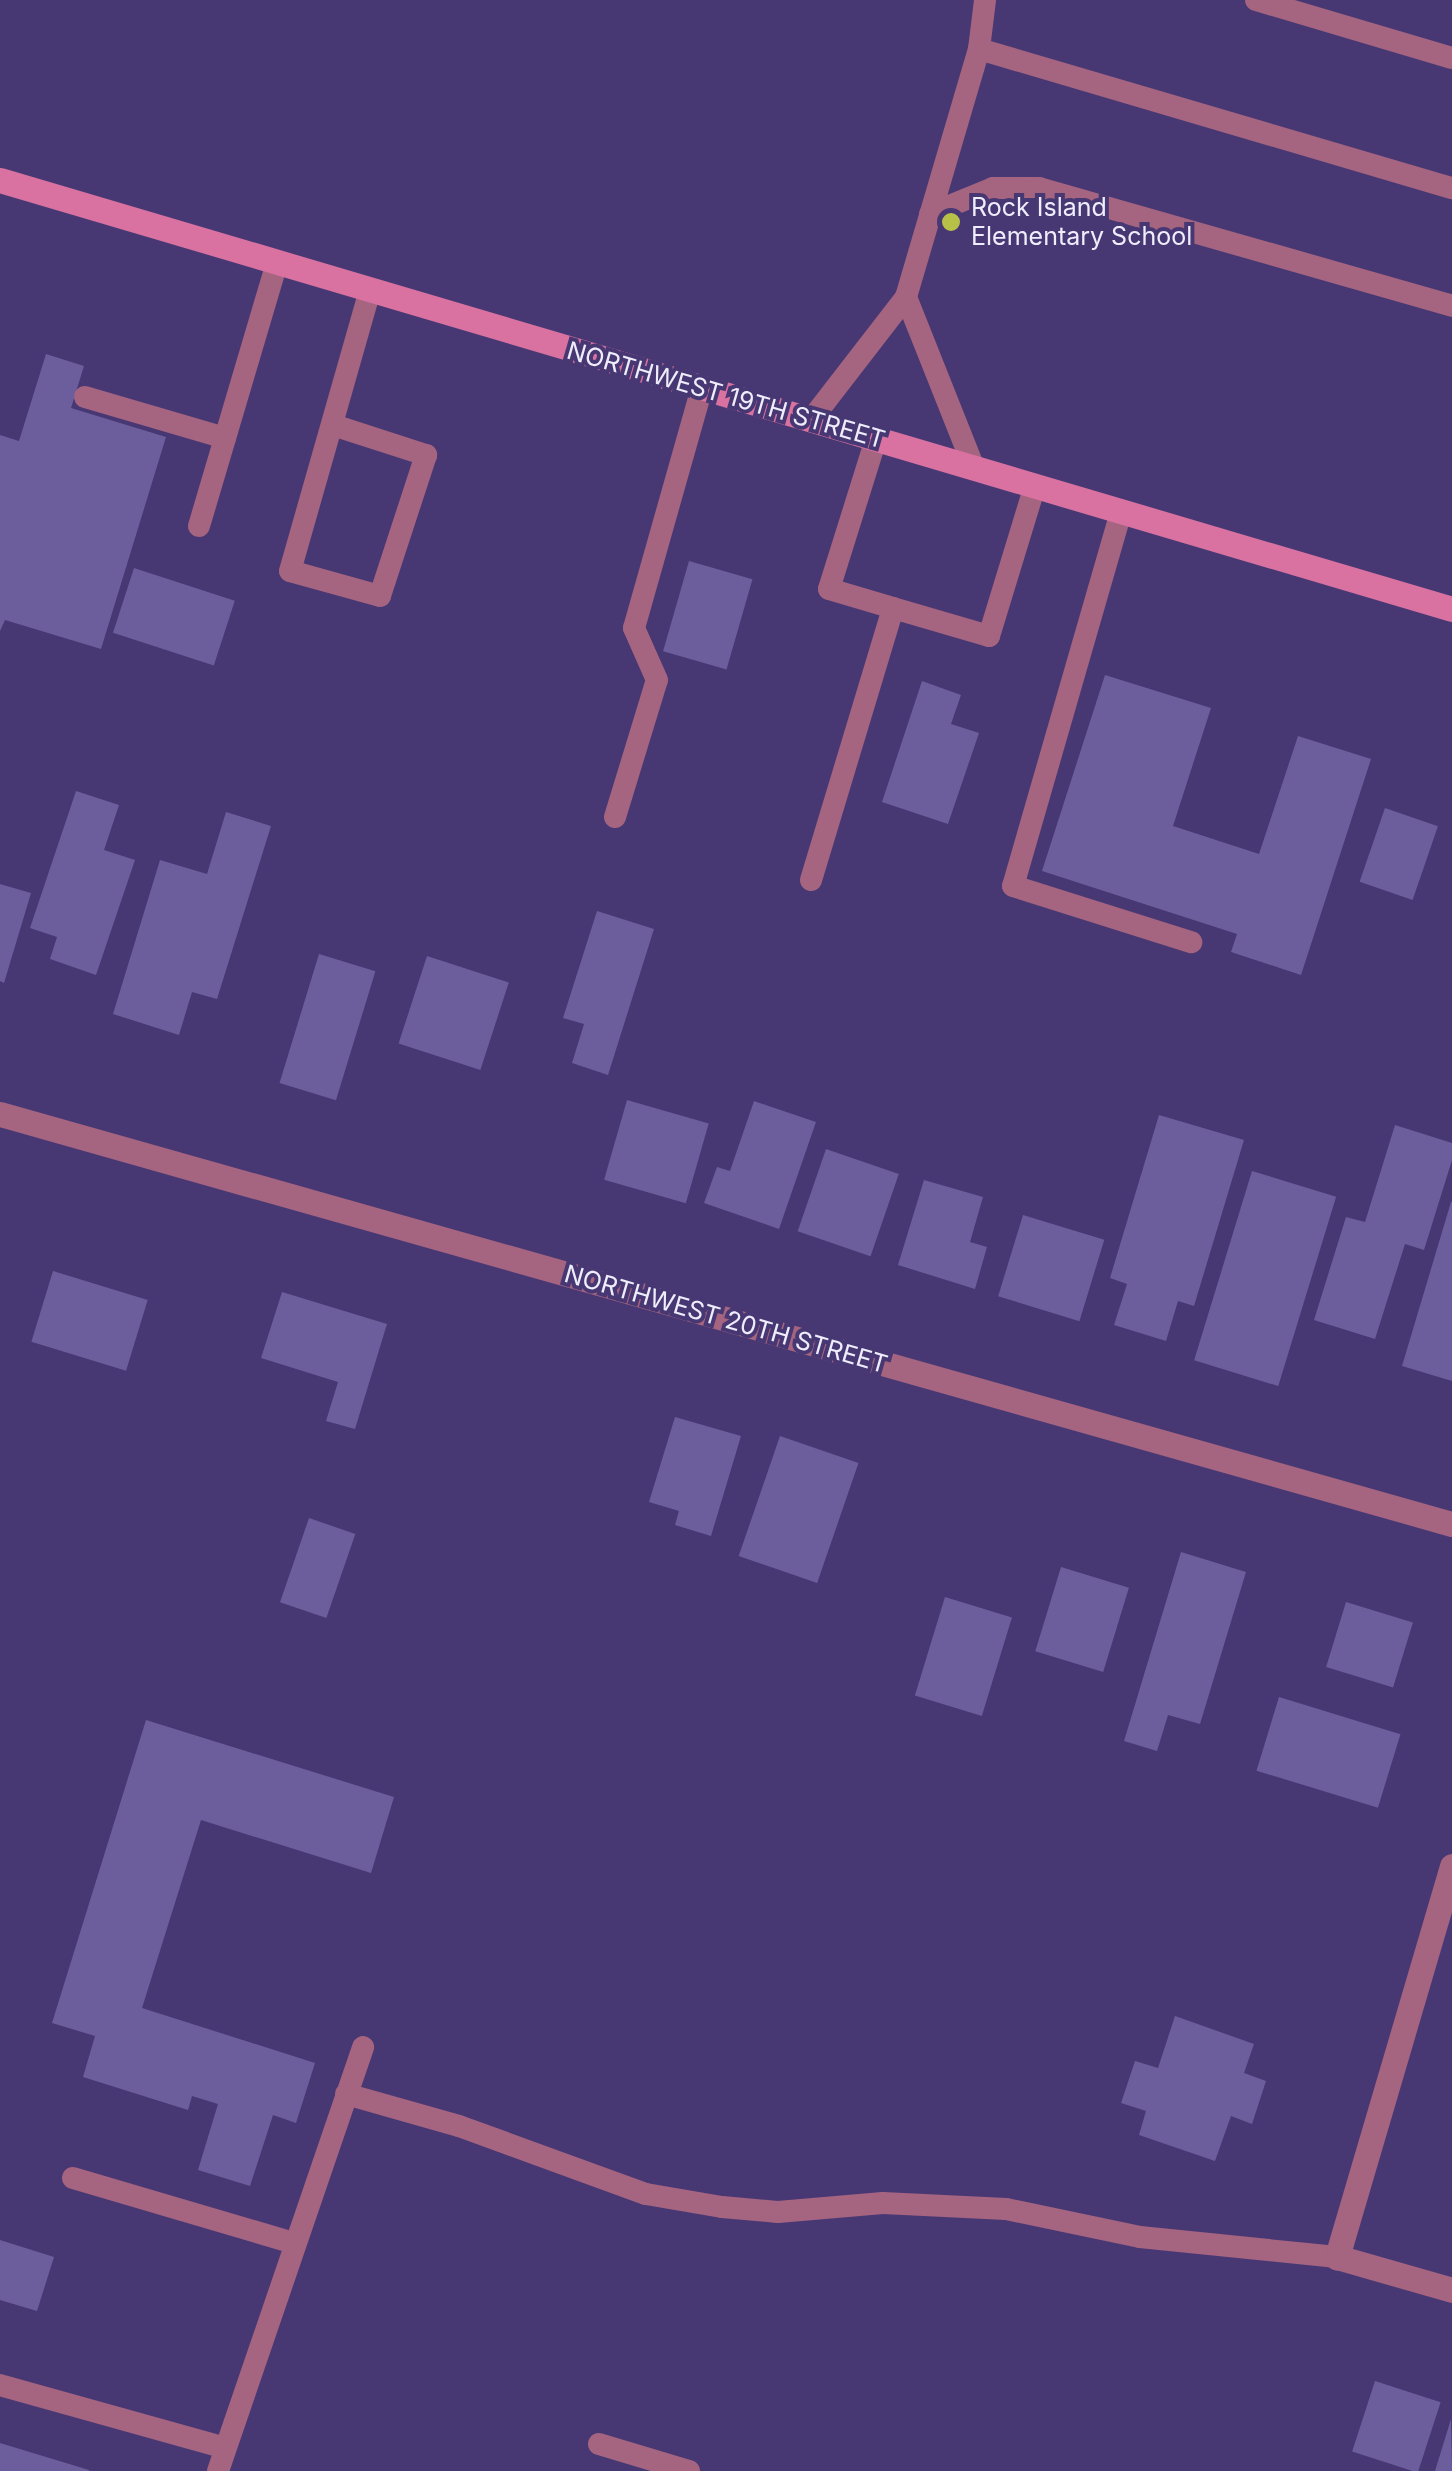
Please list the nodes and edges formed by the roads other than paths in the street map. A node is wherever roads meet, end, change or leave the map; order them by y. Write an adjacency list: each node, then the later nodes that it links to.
1 (985, 0): 3 (lane)
2 (1256, 0): 4 (lane)
3 (980, 49): 6 (lane); 7 (lane)
4 (1452, 58)
5 (0, 180): 8 (street, NORTHWEST 19TH STREET)
6 (1452, 188)
7 (930, 214): 10 (lane); 11 (lane)
8 (277, 262): 9 (street, NORTHWEST 19TH STREET); 16 (lane)
9 (370, 290): 12 (street, NORTHWEST 19TH STREET); 15 (lane)
10 (906, 297): 14 (lane); 18 (lane)
11 (1452, 306)
12 (702, 388): 14 (street, NORTHWEST 19TH STREET); 24 (lane)
13 (85, 397): 16 (lane)
14 (812, 420): 17 (street, NORTHWEST 19TH STREET)
15 (332, 424): 15 (lane)
16 (224, 438): 21 (lane)
17 (876, 439): 18 (street, NORTHWEST 19TH STREET); 22 (lane)
18 (974, 468): 19 (street, NORTHWEST 19TH STREET)
19 (1035, 486): 20 (street, NORTHWEST 19TH STREET); 22 (lane)
20 (1121, 512): 23 (street, NORTHWEST 19TH STREET); 26 (lane)
21 (199, 526)
22 (893, 608): 25 (lane)
23 (1452, 610)
24 (615, 816)
25 (811, 880)
26 (1191, 942)
27 (0, 1114): 28 (street, NORTHWEST 20TH STREET)
28 (1452, 1524)
29 (1452, 1866): 34 (street)
30 (363, 2047): 31 (lane)
31 (346, 2094): 33 (lane); 34 (lane)
32 (73, 2178): 33 (lane)
33 (294, 2242): 38 (lane)
34 (1337, 2257): 35 (street)
35 (1452, 2290)
36 (0, 2385): 38 (lane)
37 (599, 2444): 40 (lane)
38 (222, 2447): 39 (lane)
39 (218, 2471)
40 (689, 2471)

